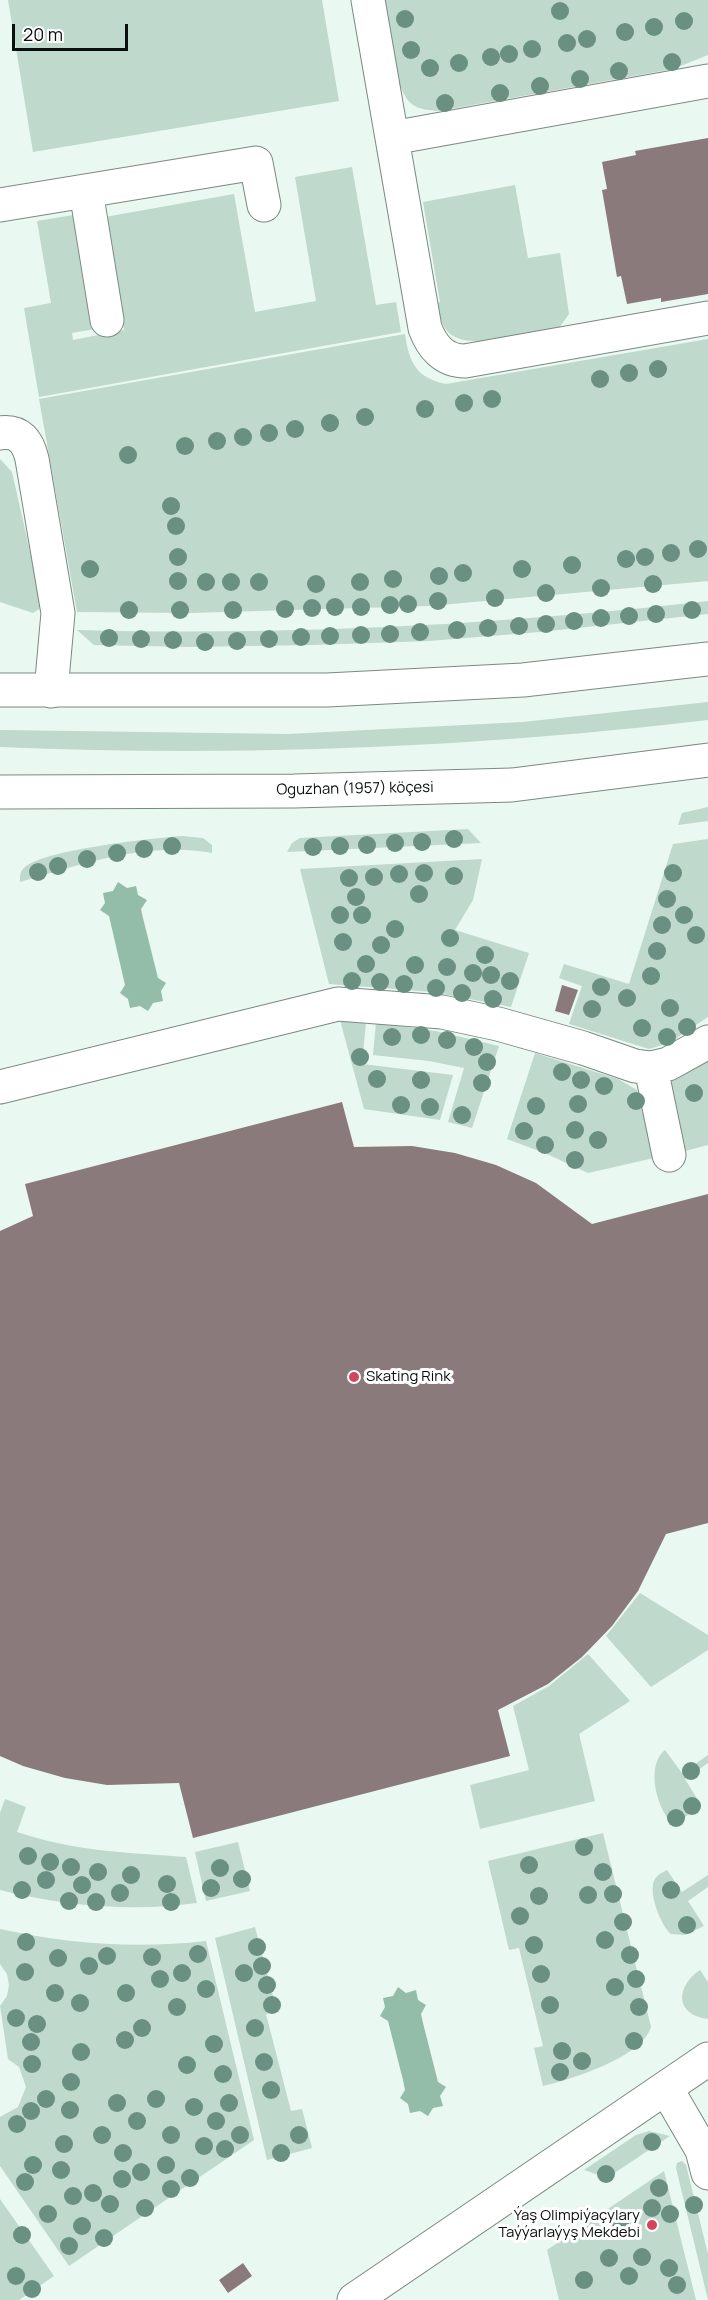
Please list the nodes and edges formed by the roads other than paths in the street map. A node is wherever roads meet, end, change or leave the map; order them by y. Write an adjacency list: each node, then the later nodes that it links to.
1 (368, 0): 3 (main road)
2 (708, 81): 3 (main road)
3 (392, 138): 7 (main road)
4 (86, 191): 5 (main road); 6 (main road); 8 (main road)
5 (264, 205)
6 (0, 206)
7 (708, 318)
8 (107, 320)
9 (0, 434): 13 (main road)
10 (708, 659): 13 (main road)
11 (0, 680): 13 (main road)
12 (0, 690): 13 (main road)
13 (46, 691)
14 (708, 760): 15 (main road, Oguzhan (1957) köçesi)
15 (0, 792)
16 (708, 1042): 17 (main road)
17 (651, 1068): 18 (main road); 19 (main road)
18 (0, 1086)
19 (669, 1155)
20 (708, 2059): 21 (main road)
21 (666, 2088): 22 (main road); 23 (main road)
22 (708, 2173)
23 (354, 2300)

